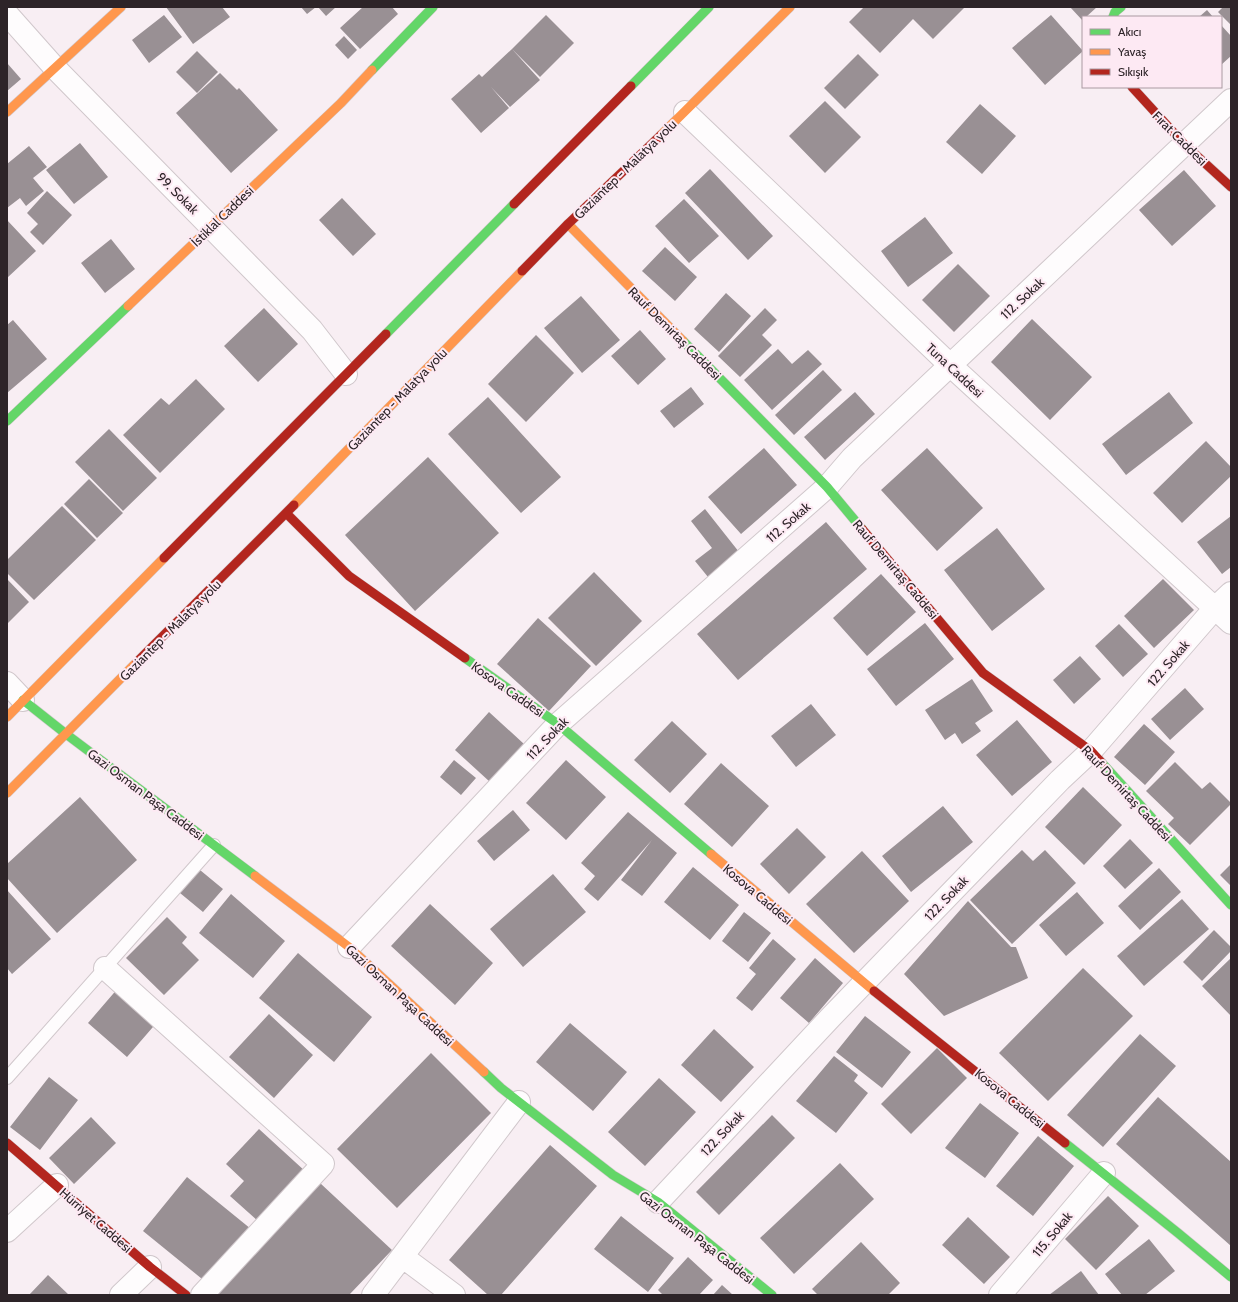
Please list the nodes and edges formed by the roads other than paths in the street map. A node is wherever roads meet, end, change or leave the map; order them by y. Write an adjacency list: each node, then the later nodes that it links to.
1 (121, 7): 8 (main road)
2 (433, 7): 16 (main road, İstiklal Caddesi)
3 (709, 7): 18 (main road)
4 (790, 7): 12 (main road, Gaziantep - Malatya yolu)
5 (1121, 7): 7 (main road)
6 (7, 14): 8 (street, 99. Sokak)
7 (1113, 16)
8 (55, 68): 11 (main road); 16 (street, 99. Sokak)
9 (1133, 88): 13 (main road, Fırat Caddesi)
10 (1231, 100): 13 (street, 112. Sokak)
11 (7, 112)
12 (685, 112): 15 (main road, Gaziantep - Malatya yolu); 17 (street, Tuna Caddesi)
13 (1185, 145): 14 (main road, Fırat Caddesi); 17 (street, 112. Sokak)
14 (1231, 187)
15 (568, 224): 20 (main road, Rauf Demirtaş Caddesi); 21 (main road, Gaziantep - Malatya yolu)
16 (211, 226): 18 (street, 99. Sokak); 19 (main road, İstiklal Caddesi)
17 (950, 365): 20 (street, 112. Sokak); 23 (street, Tuna Caddesi)
18 (346, 374): 25 (main road)
19 (7, 421)
20 (828, 487): 27 (street, 112. Sokak); 29 (main road, Rauf Demirtaş Caddesi)
21 (286, 513): 27 (main road, Kosova Caddesi); 28 (main road, Gaziantep - Malatya yolu)
22 (1231, 593): 23 (street, 122. Sokak)
23 (1223, 616): 29 (street, 122. Sokak)
24 (7, 683): 25 (street)
25 (23, 700): 26 (main road); 28 (main road, Gazi Osman Paşa Caddesi)
26 (7, 717)
27 (558, 724): 33 (street, 112. Sokak); 35 (main road, Kosova Caddesi)
28 (66, 734): 30 (main road, Gaziantep - Malatya yolu); 31 (main road, Gazi Osman Paşa Caddesi)
29 (1091, 751): 32 (main road, Rauf Demirtaş Caddesi); 35 (street, 122. Sokak)
30 (7, 793)
31 (214, 845): 33 (main road, Gazi Osman Paşa Caddesi); 34 (lane)
32 (1231, 906)
33 (349, 947): 37 (main road, Gazi Osman Paşa Caddesi)
34 (105, 968): 36 (lane); 48 (street)
35 (864, 982): 39 (main road, Kosova Caddesi); 41 (street, 122. Sokak)
36 (7, 1078)
37 (519, 1102): 41 (main road, Gazi Osman Paşa Caddesi); 43 (street)
38 (7, 1143): 40 (main road, Hürriyet Caddesi)
39 (1104, 1173): 45 (main road, Kosova Caddesi); 52 (street, 115. Sokak)
40 (57, 1186): 42 (street); 44 (main road, Hürriyet Caddesi)
41 (658, 1202): 51 (main road, Gazi Osman Paşa Caddesi)
42 (7, 1231)
43 (402, 1256): 49 (street); 50 (street)
44 (150, 1268): 46 (street); 47 (main road, Hürriyet Caddesi)
45 (1231, 1277)
46 (121, 1295)
47 (186, 1295)
48 (202, 1295)
49 (373, 1295)
50 (454, 1295)
51 (772, 1295)
52 (1000, 1295)

